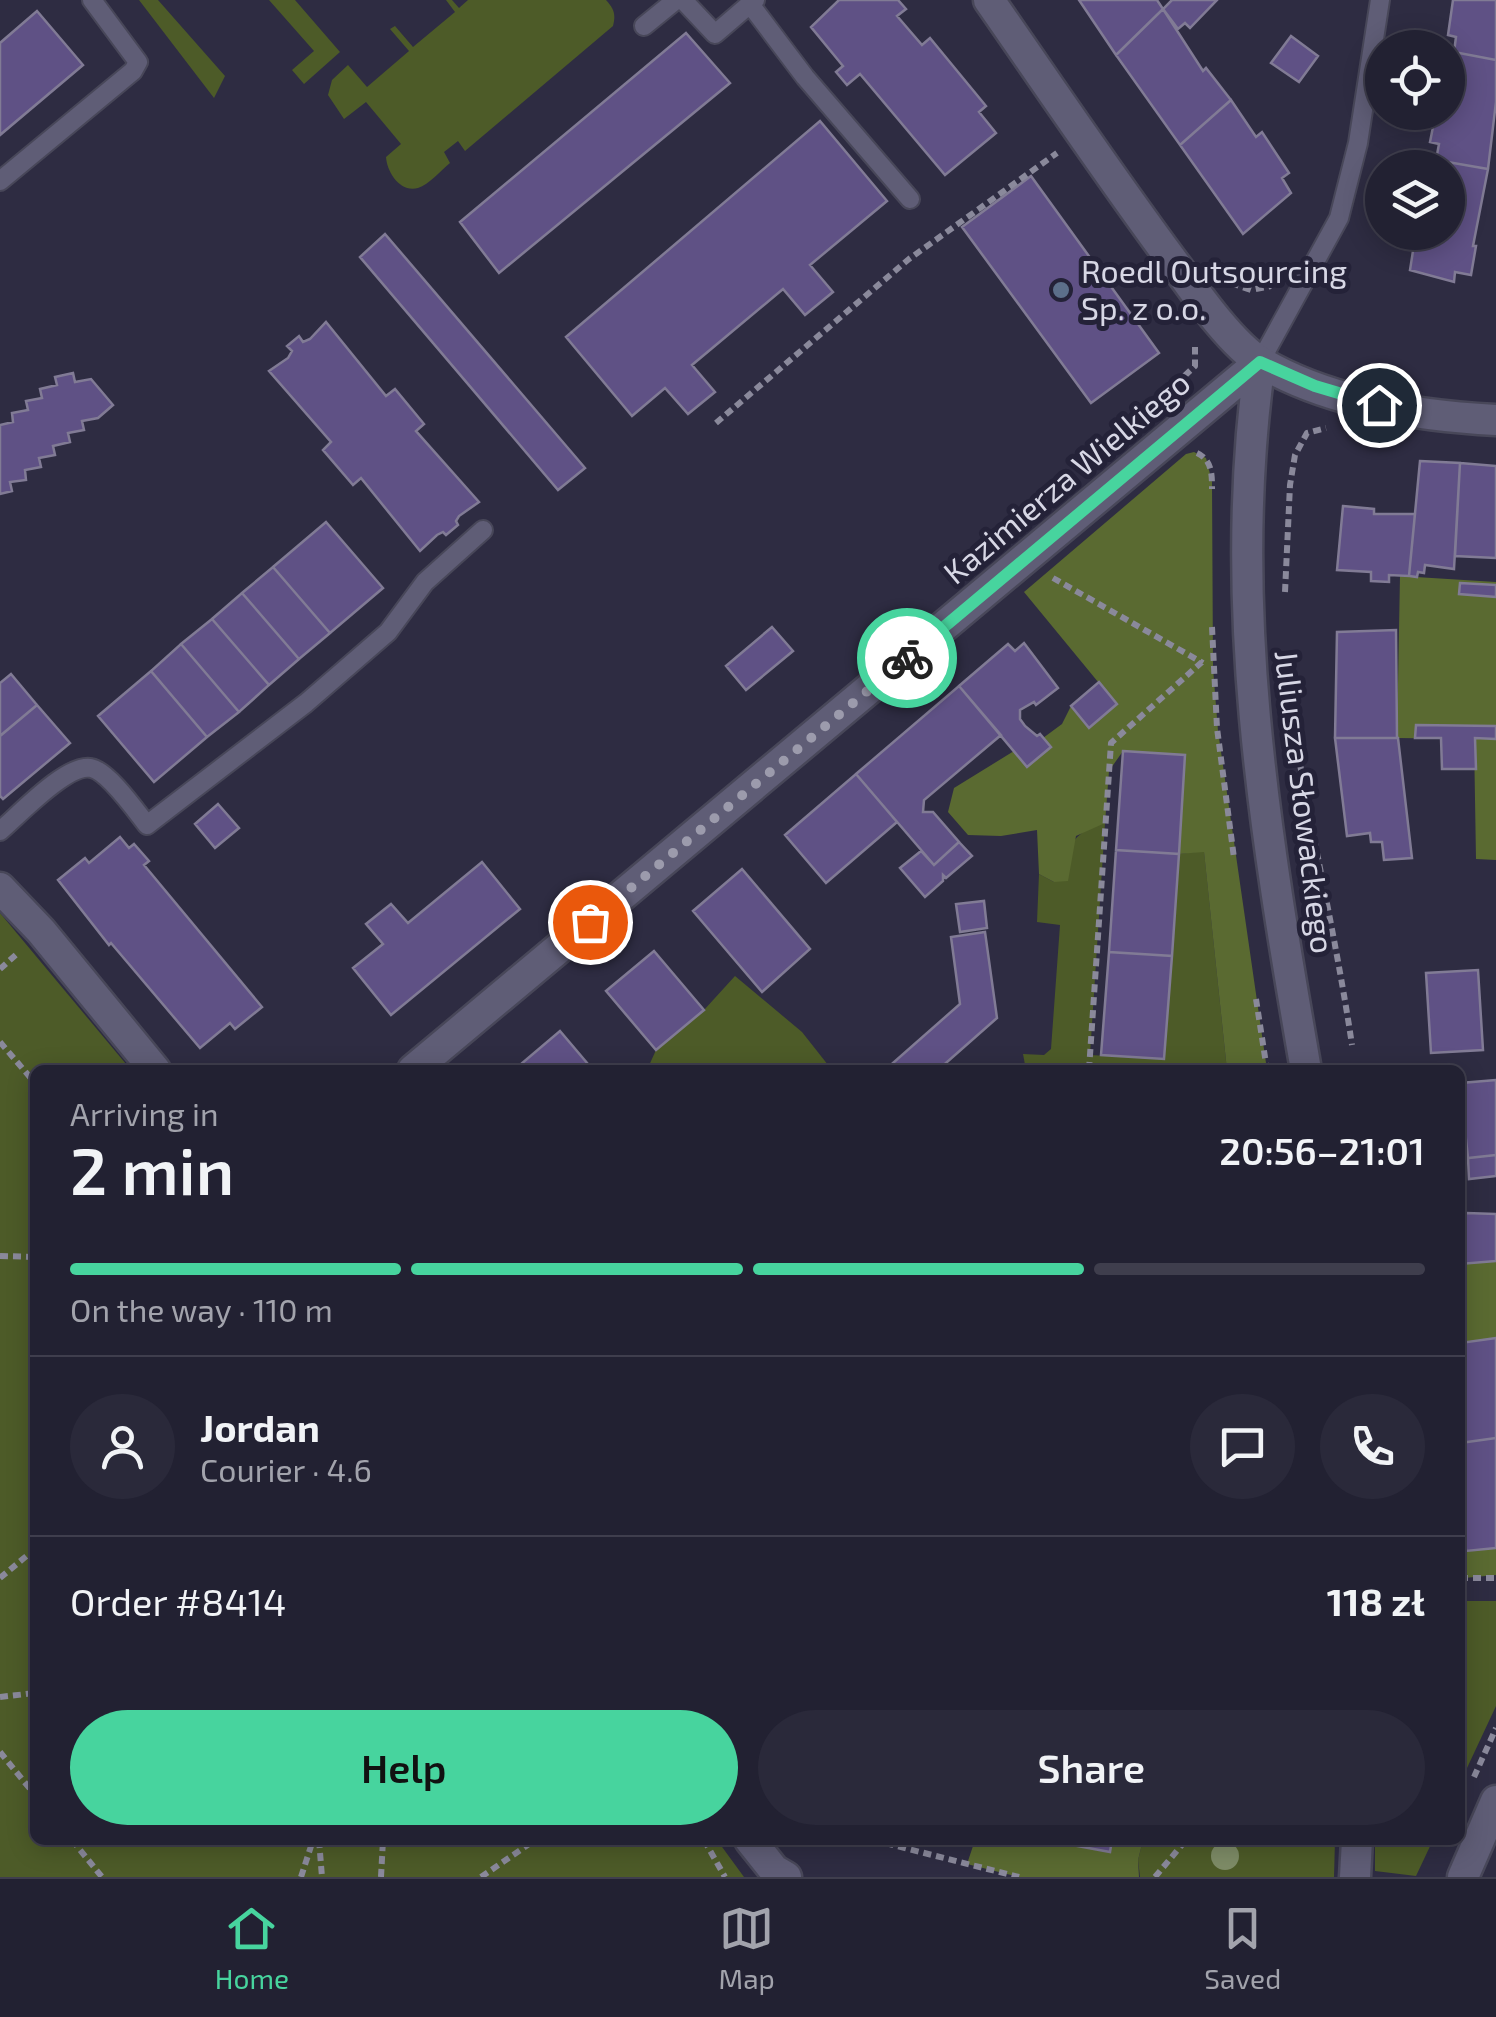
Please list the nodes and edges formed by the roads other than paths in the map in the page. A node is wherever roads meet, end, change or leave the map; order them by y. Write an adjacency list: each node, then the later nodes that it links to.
1 (92, 0): 7 (lane)
2 (680, 0): 5 (lane); 6 (lane)
3 (989, 0): 9 (street)
4 (1380, 0): 9 (lane)
5 (752, 2): 8 (lane)
6 (644, 26)
7 (0, 182)
8 (910, 200)
9 (1260, 362): 10 (street); 15 (street, Kazimierza Wielkiego); 16 (street, Juliusza Słowackiego)
10 (1496, 420)
11 (483, 530): 12 (lane)
12 (0, 832)
13 (0, 888): 14 (street)
14 (151, 1065)
15 (419, 1065)
16 (1305, 1065)
17 (1496, 1800): 22 (street)
18 (754, 1845): 20 (street)
19 (1356, 1845): 21 (street)
20 (778, 1875)
21 (1355, 1877)
22 (1463, 1877)

